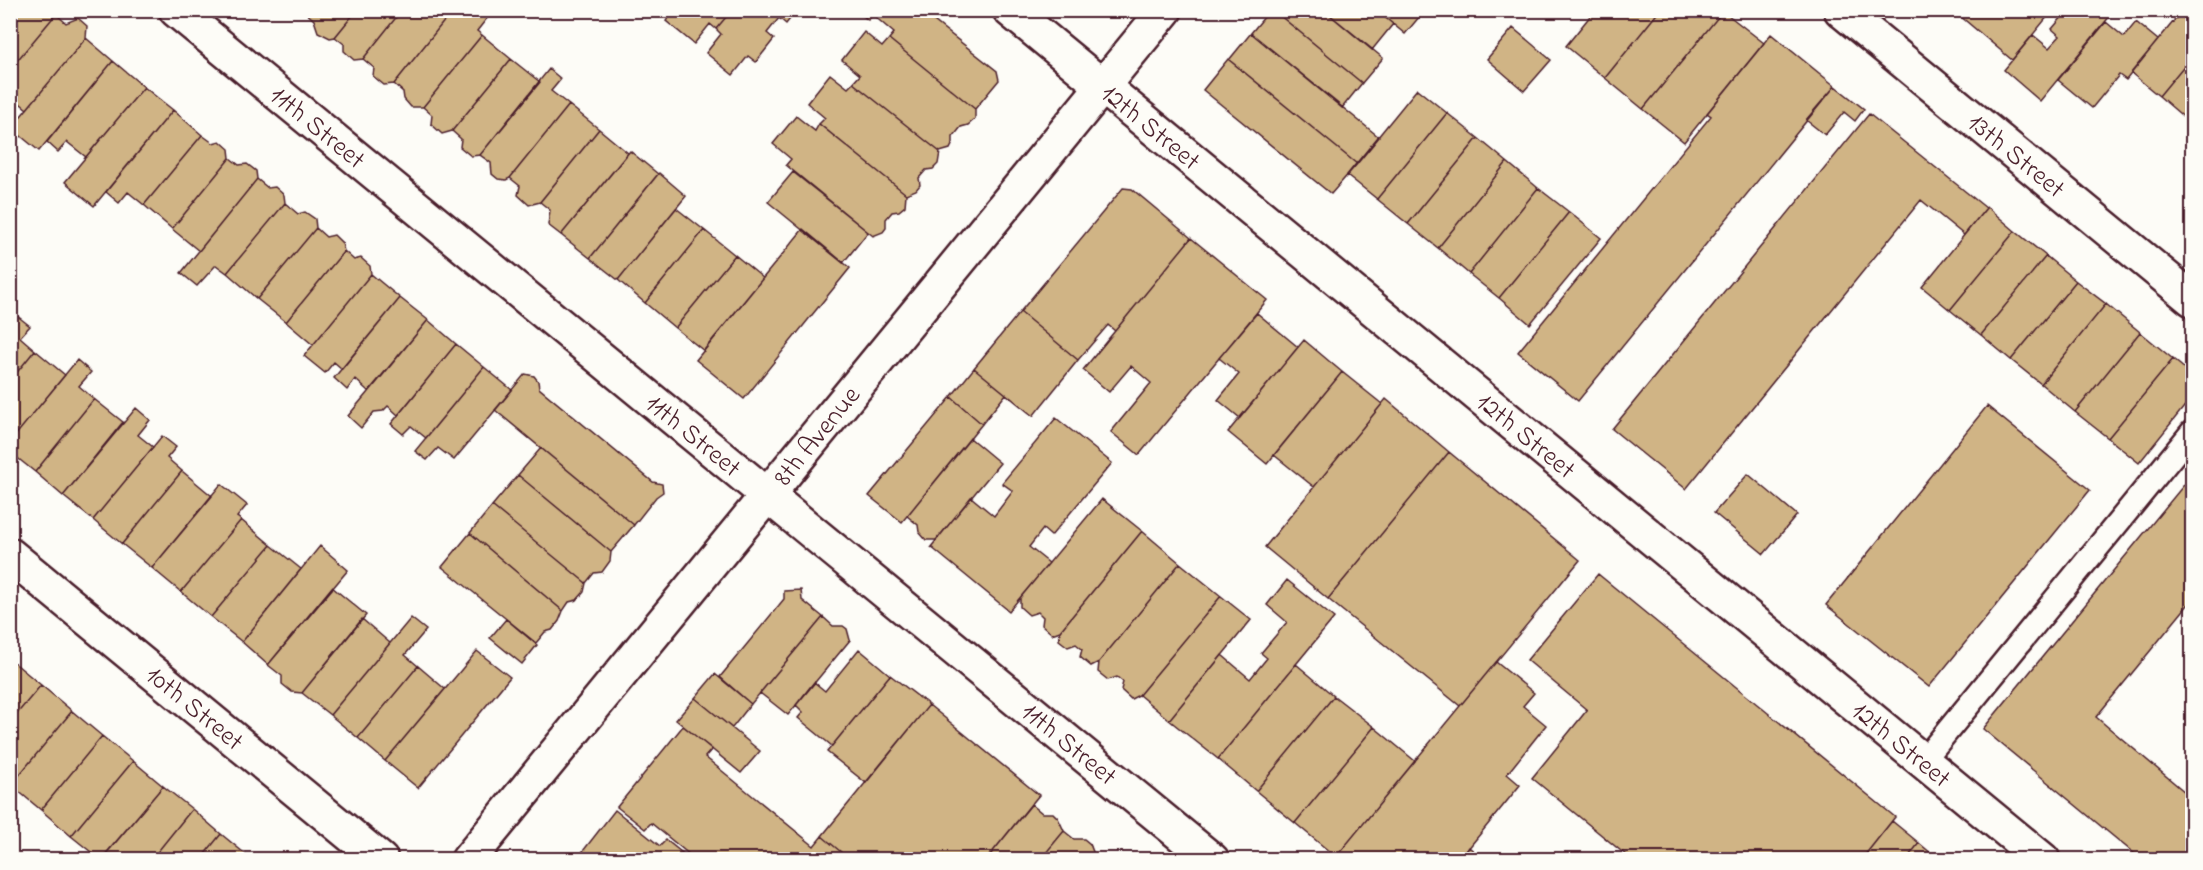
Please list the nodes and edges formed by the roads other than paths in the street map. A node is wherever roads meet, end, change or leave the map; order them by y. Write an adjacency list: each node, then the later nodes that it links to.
1 (176, 10): 8 (street, 11th Street)
2 (1010, 10): 5 (street, 12th Street)
3 (1164, 10): 5 (street, 8th Avenue)
4 (1841, 10): 6 (street, 13th Street)
5 (1103, 87): 8 (street, 8th Avenue); 10 (street, 12th Street)
6 (2193, 299)
7 (2193, 432): 10 (lane)
8 (768, 494): 12 (street, 8th Avenue); 13 (street, 11th Street)
9 (10, 555): 11 (street, 10th Street)
10 (1923, 761): 14 (street, 12th Street)
11 (381, 860)
12 (468, 860)
13 (1212, 860)
14 (2043, 860)

